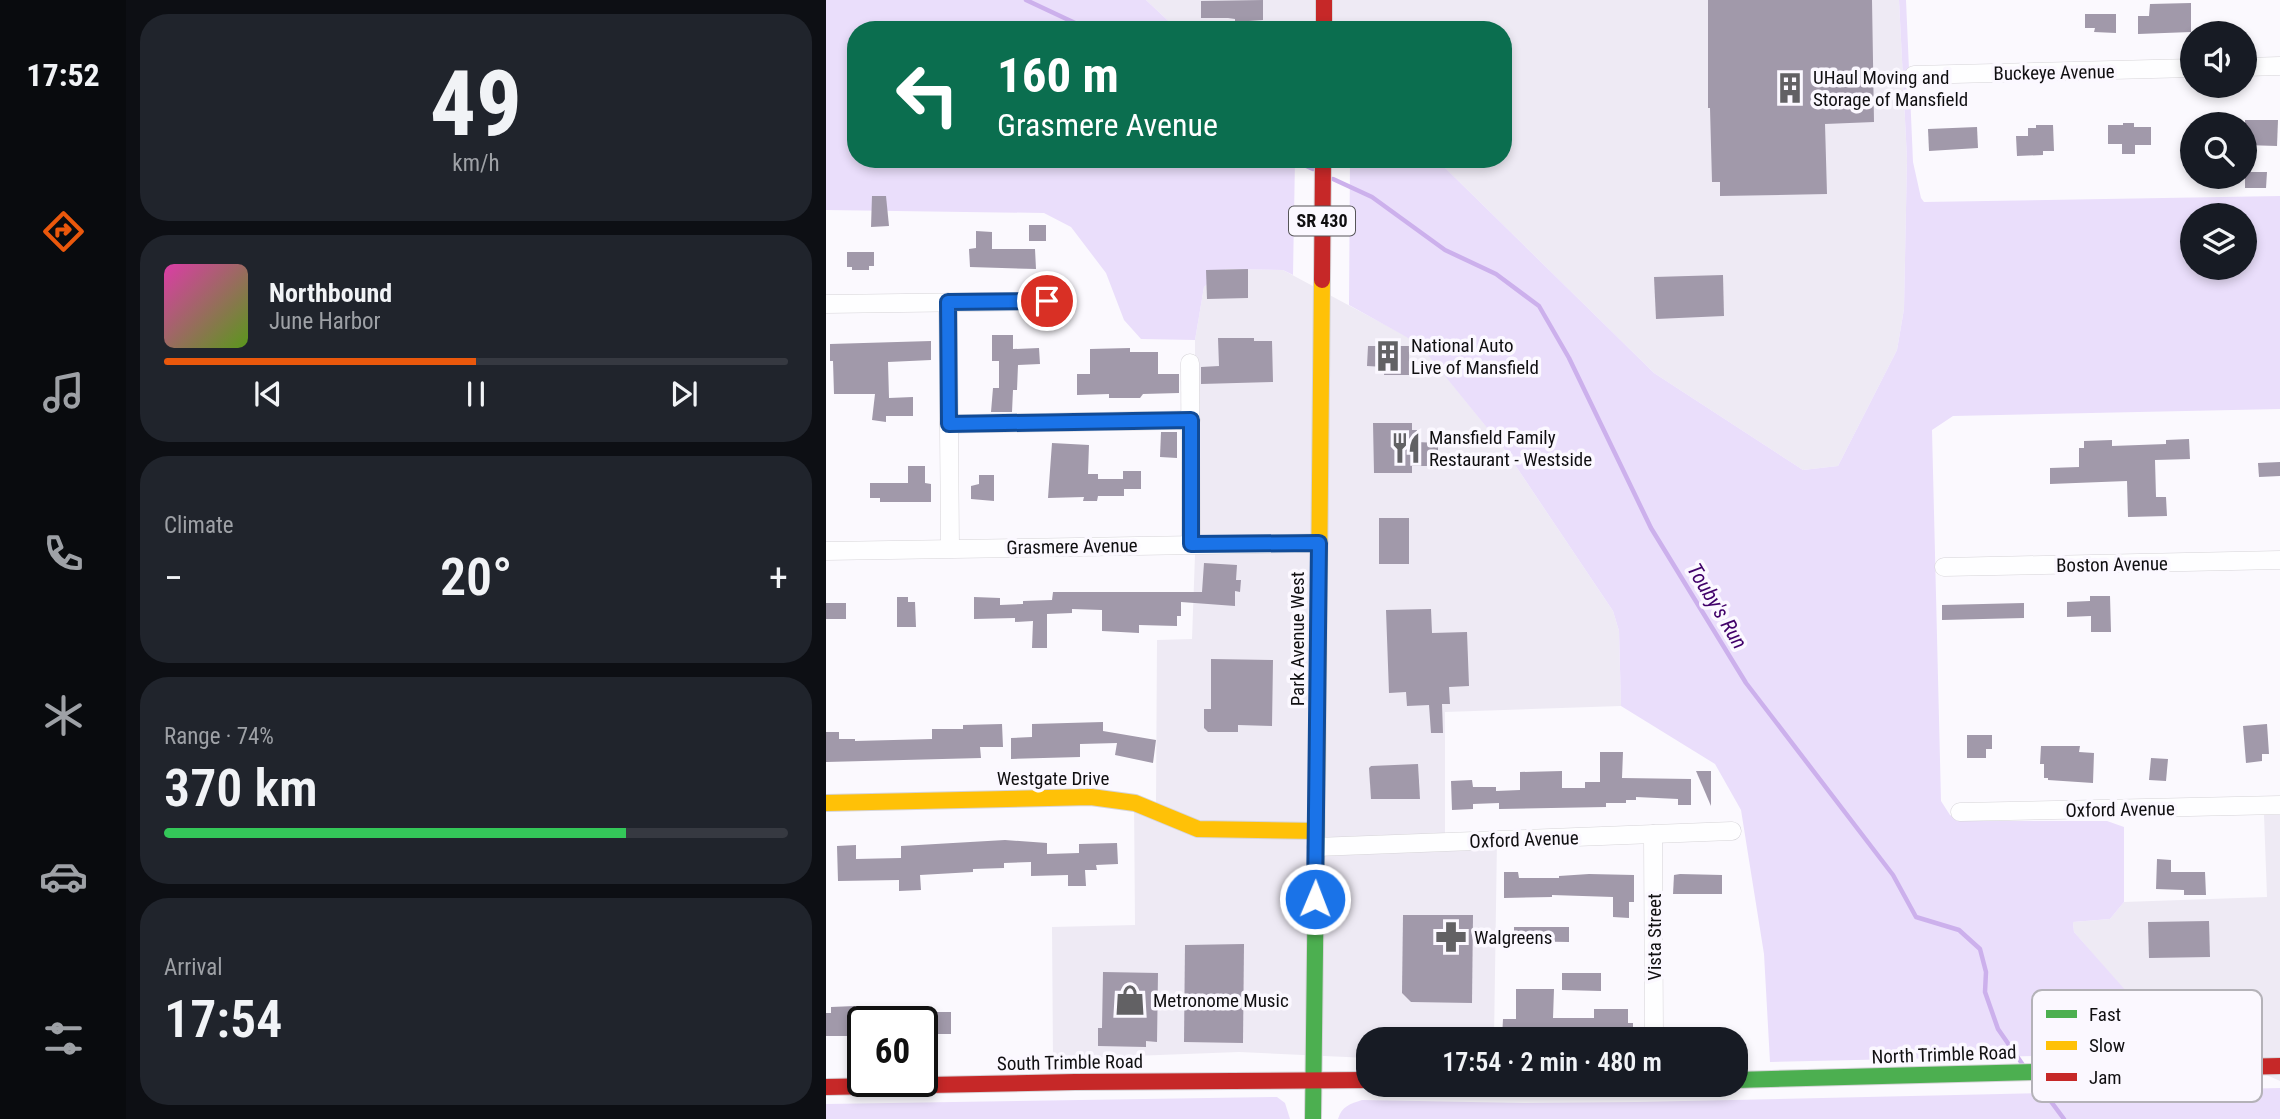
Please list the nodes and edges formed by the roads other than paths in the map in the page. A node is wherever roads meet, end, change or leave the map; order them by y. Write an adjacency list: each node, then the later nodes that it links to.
1 (1324, 0): 2 (main road)
2 (1324, 21)
3 (2280, 66): 4 (street)
4 (2257, 67)
5 (2180, 68): 6 (street, Buckeye Avenue)
6 (1914, 75)
7 (1323, 168): 14 (main road, Park Avenue West / SR 430)
8 (1047, 301): 9 (street)
9 (948, 302): 10 (street); 13 (street)
10 (826, 304)
11 (1190, 363): 12 (street)
12 (1191, 420): 13 (street); 15 (street)
13 (949, 424): 16 (street)
14 (1319, 543): 15 (street, Grasmere Avenue); 25 (main road, Park Avenue West / SR 430)
15 (1191, 544): 16 (street, Grasmere Avenue)
16 (950, 548): 17 (street, Grasmere Avenue)
17 (826, 551)
18 (2280, 560): 19 (street, Boston Avenue)
19 (1944, 567)
20 (826, 803): 25 (main road, Westgate Drive)
21 (2280, 805): 22 (street, Oxford Avenue)
22 (1960, 812)
23 (1732, 831): 24 (street, Oxford Avenue)
24 (1653, 834): 25 (street, Oxford Avenue); 26 (street, Vista Street)
25 (1316, 839): 32 (main road, Park Avenue West / SR 430)
26 (1654, 1027)
27 (2262, 1066): 28 (main road, North Trimble Road)
28 (2280, 1066)
29 (2032, 1073): 31 (main road, North Trimble Road)
30 (1356, 1080): 32 (main road)
31 (1748, 1080)
32 (1314, 1081): 33 (main road, South Trimble Road); 34 (main road, Park Avenue West / SR 430)
33 (826, 1087)
34 (1314, 1119)

